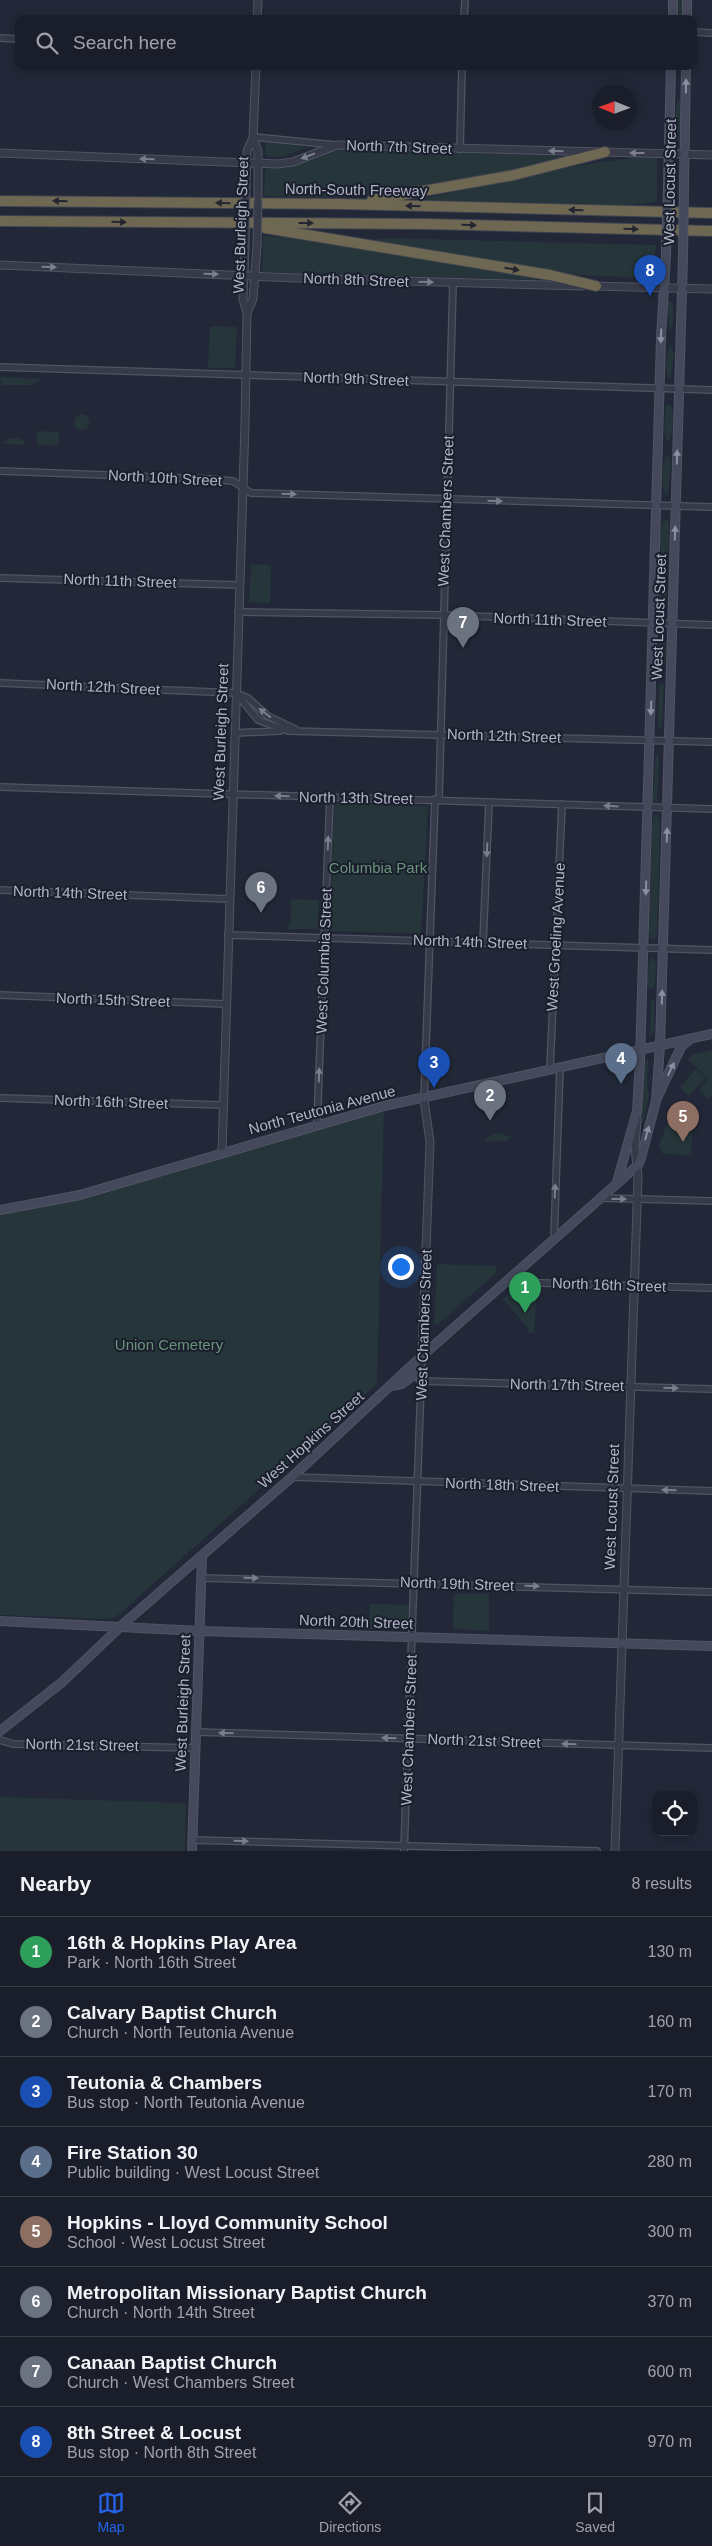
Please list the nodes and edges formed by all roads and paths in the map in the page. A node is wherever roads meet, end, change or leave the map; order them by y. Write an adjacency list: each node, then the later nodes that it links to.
1 (258, 0): 5 (street)
2 (465, 0): 6 (street)
3 (673, 0): 7 (main road)
4 (687, 0): 8 (main road)
5 (257, 15)
6 (464, 15)
7 (673, 15)
8 (687, 15)
9 (697, 32): 10 (street)
10 (712, 33)
11 (0, 38): 12 (street)
12 (15, 39)
13 (256, 70): 17 (street, West Burleigh Street)
14 (462, 70): 19 (street)
15 (671, 70): 22 (main road, West Locust Street)
16 (686, 70): 23 (main road, West Locust Street, one-way to 16)
17 (253, 137): 18 (street); 25 (street, West Burleigh Street); 26 (street, West Burleigh Street)
18 (337, 145): 19 (street, North 7th Street); 26 (street, North 7th Street, one-way to 26)
19 (460, 149): 20 (street, North 7th Street, one-way to 19)
20 (605, 152): 22 (street, North 7th Street, one-way to 20); 28 (highway)
21 (0, 153): 25 (street, North 7th Street, one-way to 21)
22 (669, 153): 23 (street, North 7th Street); 38 (main road, West Locust Street, bridge)
23 (685, 154): 24 (street, North 7th Street); 39 (main road, West Locust Street, bridge)
24 (712, 155)
25 (247, 163): 26 (street, North 7th Street); 34 (street, West Burleigh Street, bridge)
26 (259, 164): 35 (street, West Burleigh Street, bridge)
27 (0, 201): 28 (highway, North-South Freeway, one-way to 27)
28 (341, 204): 29 (highway, North-South Freeway, one-way to 28)
29 (712, 213)
30 (0, 221): 31 (highway, one-way to 31)
31 (240, 223): 32 (highway, one-way to 32); 37 (highway, one-way to 37)
32 (712, 230)
33 (0, 265): 34 (street, North 8th Street, one-way to 34)
34 (244, 276): 35 (street, North 8th Street); 41 (street, West Burleigh Street)
35 (255, 276): 36 (street, North 8th Street, one-way to 36); 41 (street, West Burleigh Street)
36 (453, 283): 37 (street, North 8th Street); 44 (street, West Chambers Street)
37 (596, 286): 38 (street, North 8th Street)
38 (664, 287): 39 (street, North 8th Street); 45 (main road, West Locust Street, one-way to 45)
39 (682, 288): 40 (street, North 8th Street); 46 (main road, West Locust Street)
40 (712, 289)
41 (247, 313): 43 (street, West Burleigh Street)
42 (0, 367): 43 (street, North 9th Street)
43 (246, 376): 44 (street, North 9th Street); 49 (street, West Burleigh Street)
44 (450, 382): 45 (street, North 9th Street); 50 (street, West Chambers Street)
45 (660, 389): 46 (street, North 9th Street); 51 (main road, West Locust Street)
46 (678, 389): 47 (street, North 9th Street); 52 (main road, West Locust Street, one-way to 46)
47 (712, 390)
48 (0, 471): 49 (street, North 10th Street)
49 (242, 487): 50 (street, North 10th Street, one-way to 50); 55 (street, West Burleigh Street)
50 (447, 500): 51 (street, North 10th Street, one-way to 51); 57 (street, West Chambers Street)
51 (657, 505): 52 (street); 58 (main road, West Locust Street)
52 (676, 506): 53 (street); 59 (main road, West Locust Street, one-way to 52)
53 (712, 507)
54 (0, 578): 55 (street, North 11th Street)
55 (239, 585): 56 (street, West Burleigh Street)
56 (238, 612): 57 (street, North 11th Street); 62 (street, West Burleigh Street)
57 (444, 615): 58 (street, North 11th Street); 66 (street, West Chambers Street)
58 (654, 624): 59 (street, North 11th Street); 67 (main road, West Locust Street, one-way to 67)
59 (672, 624): 60 (street, North 11th Street); 68 (main road, West Locust Street)
60 (712, 625)
61 (0, 683): 62 (street, North 12th Street)
62 (236, 693): 63 (street, North 12th Street, one-way to 62); 64 (street, North 12th Street); 65 (street, West Burleigh Street)
63 (297, 730): 64 (street, North 12th Street); 66 (street, North 12th Street)
64 (288, 731): 65 (street)
65 (234, 733): 71 (street, West Burleigh Street)
66 (442, 734): 67 (street, North 12th Street); 73 (street, West Chambers Street)
67 (650, 741): 68 (street, North 12th Street); 76 (main road, West Locust Street)
68 (668, 741): 69 (street, North 12th Street); 77 (main road, West Locust Street)
69 (712, 742)
70 (0, 787): 71 (street, North 13th Street)
71 (233, 795): 72 (street, North 13th Street, one-way to 71); 80 (street, West Burleigh Street)
72 (330, 797): 73 (street, North 13th Street); 82 (street, West Columbia Street, one-way to 72)
73 (437, 799): 74 (street, North 13th Street); 83 (street, West Chambers Street)
74 (489, 802): 75 (street, North 13th Street); 84 (street, one-way to 84)
75 (562, 804): 76 (street, North 13th Street, one-way to 75); 85 (street, West Groeling Avenue)
76 (648, 808): 77 (street, North 13th Street); 86 (main road, West Locust Street, one-way to 86)
77 (668, 808): 78 (street, North 13th Street); 87 (main road, West Locust Street, one-way to 77)
78 (712, 809)
79 (0, 890): 80 (street, North 14th Street)
80 (229, 899): 81 (street, West Burleigh Street)
81 (228, 936): 82 (street, North 14th Street); 90 (street, West Burleigh Street)
82 (325, 938): 83 (street, North 14th Street); 102 (street, West Columbia Street, one-way to 82)
83 (430, 941): 84 (street, North 14th Street); 98 (street, West Chambers Street)
84 (483, 943): 85 (street, North 14th Street)
85 (556, 944): 86 (street, North 14th Street); 96 (street, West Groeling Avenue)
86 (644, 948): 87 (street, North 14th Street); 94 (main road, West Locust Street)
87 (664, 948): 88 (street, North 14th Street); 93 (main road, West Locust Street, one-way to 87)
88 (712, 950)
89 (0, 995): 90 (street, North 15th Street)
90 (226, 1004): 100 (street, West Burleigh Street)
91 (712, 1034): 92 (main road, North Teutonia Avenue)
92 (690, 1040): 93 (main road, North Teutonia Avenue); 99 (main road, one-way to 92)
93 (660, 1046): 94 (main road, North Teutonia Avenue); 99 (main road, West Locust Street)
94 (641, 1050): 95 (main road, North Teutonia Avenue); 101 (main road, West Locust Street)
95 (560, 1067): 96 (main road, North Teutonia Avenue); 110 (street, one-way to 95)
96 (550, 1069): 98 (main road, North Teutonia Avenue)
97 (0, 1098): 100 (street, North 16th Street)
98 (424, 1098): 102 (main road, North Teutonia Avenue); 114 (street, West Chambers Street)
99 (656, 1101): 104 (main road, West Locust Street, one-way to 99)
100 (222, 1105): 103 (street, West Burleigh Street)
101 (637, 1111): 104 (street, West Locust Street); 105 (main road)
102 (317, 1124): 103 (main road, North Teutonia Avenue)
103 (222, 1152): 109 (main road, North Teutonia Avenue)
104 (638, 1165): 105 (main road, West Hopkins Street); 107 (street, West Locust Street)
105 (617, 1182): 106 (main road, West Hopkins Street)
106 (600, 1198): 107 (street, one-way to 107); 110 (main road, West Hopkins Street)
107 (637, 1199): 108 (street); 112 (street, West Locust Street)
108 (712, 1201)
109 (0, 1210)
110 (554, 1240): 111 (main road, West Hopkins Street)
111 (506, 1282): 112 (street, North 16th Street); 114 (main road, West Hopkins Street)
112 (634, 1287): 113 (street, North 16th Street); 117 (street, West Locust Street)
113 (712, 1288)
114 (422, 1356): 115 (street, West Chambers Street); 116 (main road, West Hopkins Street)
115 (421, 1382): 116 (main road); 117 (street, North 17th Street); 120 (street, West Chambers Street)
116 (390, 1386): 119 (main road, West Hopkins Street)
117 (631, 1387): 118 (street, North 17th Street, one-way to 118); 121 (street, West Locust Street)
118 (712, 1389)
119 (292, 1477): 120 (street, North 18th Street); 123 (main road, West Hopkins Street)
120 (418, 1482): 121 (street, North 18th Street); 125 (street, West Chambers Street)
121 (626, 1489): 122 (street, North 18th Street, one-way to 121); 126 (street, West Locust Street)
122 (712, 1491)
123 (202, 1556): 124 (main road, West Burleigh Street); 129 (main road, West Hopkins Street)
124 (202, 1578): 125 (street, North 19th Street, one-way to 125); 130 (main road, West Burleigh Street)
125 (414, 1582): 126 (street, North 19th Street, one-way to 126); 131 (street, West Chambers Street)
126 (622, 1589): 127 (street, North 19th Street); 132 (street, West Locust Street)
127 (712, 1592)
128 (0, 1622): 129 (main road, North 20th Street)
129 (121, 1626): 130 (main road, North 20th Street); 134 (main road, West Hopkins Street)
130 (200, 1630): 131 (main road, North 20th Street); 135 (main road, West Burleigh Street)
131 (412, 1637): 132 (main road, North 20th Street); 136 (street, West Chambers Street)
132 (621, 1643): 133 (main road, North 20th Street); 138 (street, West Locust Street)
133 (712, 1646)
134 (0, 1731)
135 (196, 1732): 136 (street, North 21st Street, one-way to 135); 139 (main road, West Burleigh Street)
136 (409, 1738): 138 (street, North 21st Street, one-way to 136); 142 (street, West Chambers Street)
137 (0, 1740): 139 (street, North 21st Street)
138 (617, 1745): 140 (street, North 21st Street); 145 (street, West Locust Street)
139 (195, 1748): 141 (main road, West Burleigh Street)
140 (712, 1748)
141 (192, 1840): 142 (street, one-way to 142); 143 (main road, West Burleigh Street)
142 (404, 1849): 144 (street)
143 (192, 1851)
144 (597, 1851)
145 (615, 1851)

